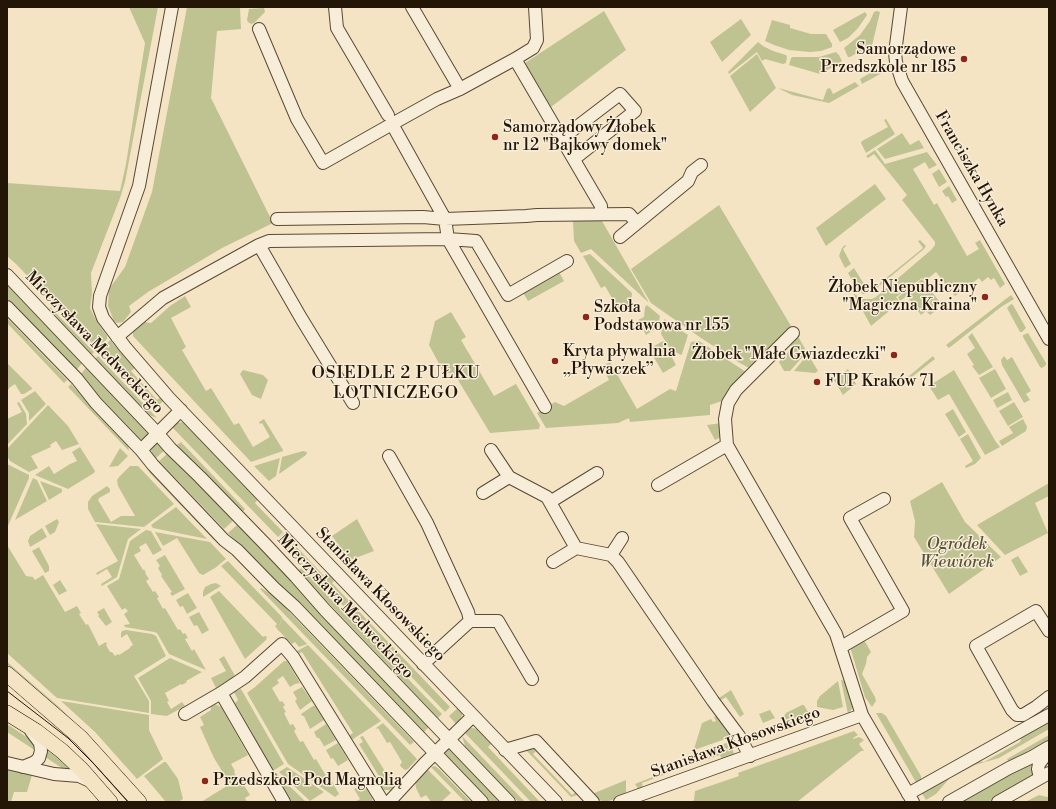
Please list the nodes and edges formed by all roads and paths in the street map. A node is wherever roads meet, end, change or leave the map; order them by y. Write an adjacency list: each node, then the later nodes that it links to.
1 (172, 7): 25 (street, Stanisława Kłosowskiego)
2 (335, 7): 9 (street)
3 (412, 7): 8 (street)
4 (535, 7): 7 (street)
5 (902, 7): 23 (street, Franciszka Hynka)
6 (259, 29): 9 (street)
7 (515, 60): 8 (street); 10 (street)
8 (460, 89): 9 (street)
9 (390, 120): 14 (street)
10 (562, 139): 11 (street); 11 (street)
11 (574, 159): 13 (street)
12 (701, 165): 16 (street)
13 (601, 214): 14 (street); 16 (street)
14 (445, 218): 15 (street); 18 (street)
15 (277, 219)
16 (637, 223): 17 (street)
17 (620, 237)
18 (448, 239): 19 (street); 20 (street); 28 (street)
19 (259, 245): 25 (street); 27 (street)
20 (567, 261)
21 (7, 275): 30 (street, Mieczysława Medweckiego)
22 (7, 307): 32 (street)
23 (1046, 326): 26 (street, Franciszka Hynka)
24 (792, 333): 31 (street)
25 (117, 337): 29 (street, Stanisława Kłosowskiego)
26 (1049, 340)
27 (353, 403)
28 (545, 407)
29 (181, 410): 30 (street); 48 (street, Stanisława Kłosowskiego)
30 (158, 434): 32 (street, Mieczysława Medweckiego); 59 (street, Mieczysława Medweckiego)
31 (727, 446): 37 (street); 47 (street)
32 (141, 450): 63 (street)
33 (491, 450): 36 (street)
34 (389, 456): 45 (street)
35 (597, 473): 40 (street)
36 (509, 477): 38 (street); 40 (street)
37 (658, 485)
38 (482, 493)
39 (884, 499): 47 (street)
40 (550, 502): 42 (street)
41 (622, 538): 43 (street)
42 (576, 548): 43 (street); 44 (street)
43 (611, 555): 64 (street)
44 (553, 562)
45 (470, 621): 48 (street); 50 (street)
46 (1049, 630): 52 (street)
47 (841, 647): 55 (street)
48 (423, 664): 57 (street, Stanisława Kłosowskiego)
49 (7, 674): 71 (main road)
50 (532, 679)
51 (221, 693): 54 (street); 72 (street); 73 (street)
52 (1046, 699)
53 (7, 713): 58 (main road)
54 (185, 714)
55 (862, 715): 64 (street, Stanisława Kłosowskiego); 69 (street)
56 (1049, 715): 69 (street)
57 (473, 716): 59 (street); 61 (street, Stanisława Kłosowskiego)
58 (22, 722): 66 (street); 68 (main road)
59 (448, 739): 63 (street); 76 (street, Mieczysława Medweckiego)
60 (1049, 748): 80 (street)
61 (505, 750): 77 (street, Stanisława Kłosowskiego); 78 (street)
62 (1049, 751): 67 (street)
63 (435, 753): 74 (street); 75 (street)
64 (750, 756): 79 (street, Stanisława Kłosowskiego)
65 (7, 763): 66 (street)
66 (23, 767): 68 (street)
67 (1045, 775): 81 (street)
68 (93, 782): 70 (main road)
69 (910, 798)
70 (110, 802)
71 (139, 802)
72 (284, 802)
73 (383, 802)
74 (389, 802)
75 (482, 802)
76 (508, 802)
77 (556, 802)
78 (593, 802)
79 (620, 802)
80 (950, 802)
81 (998, 802)

